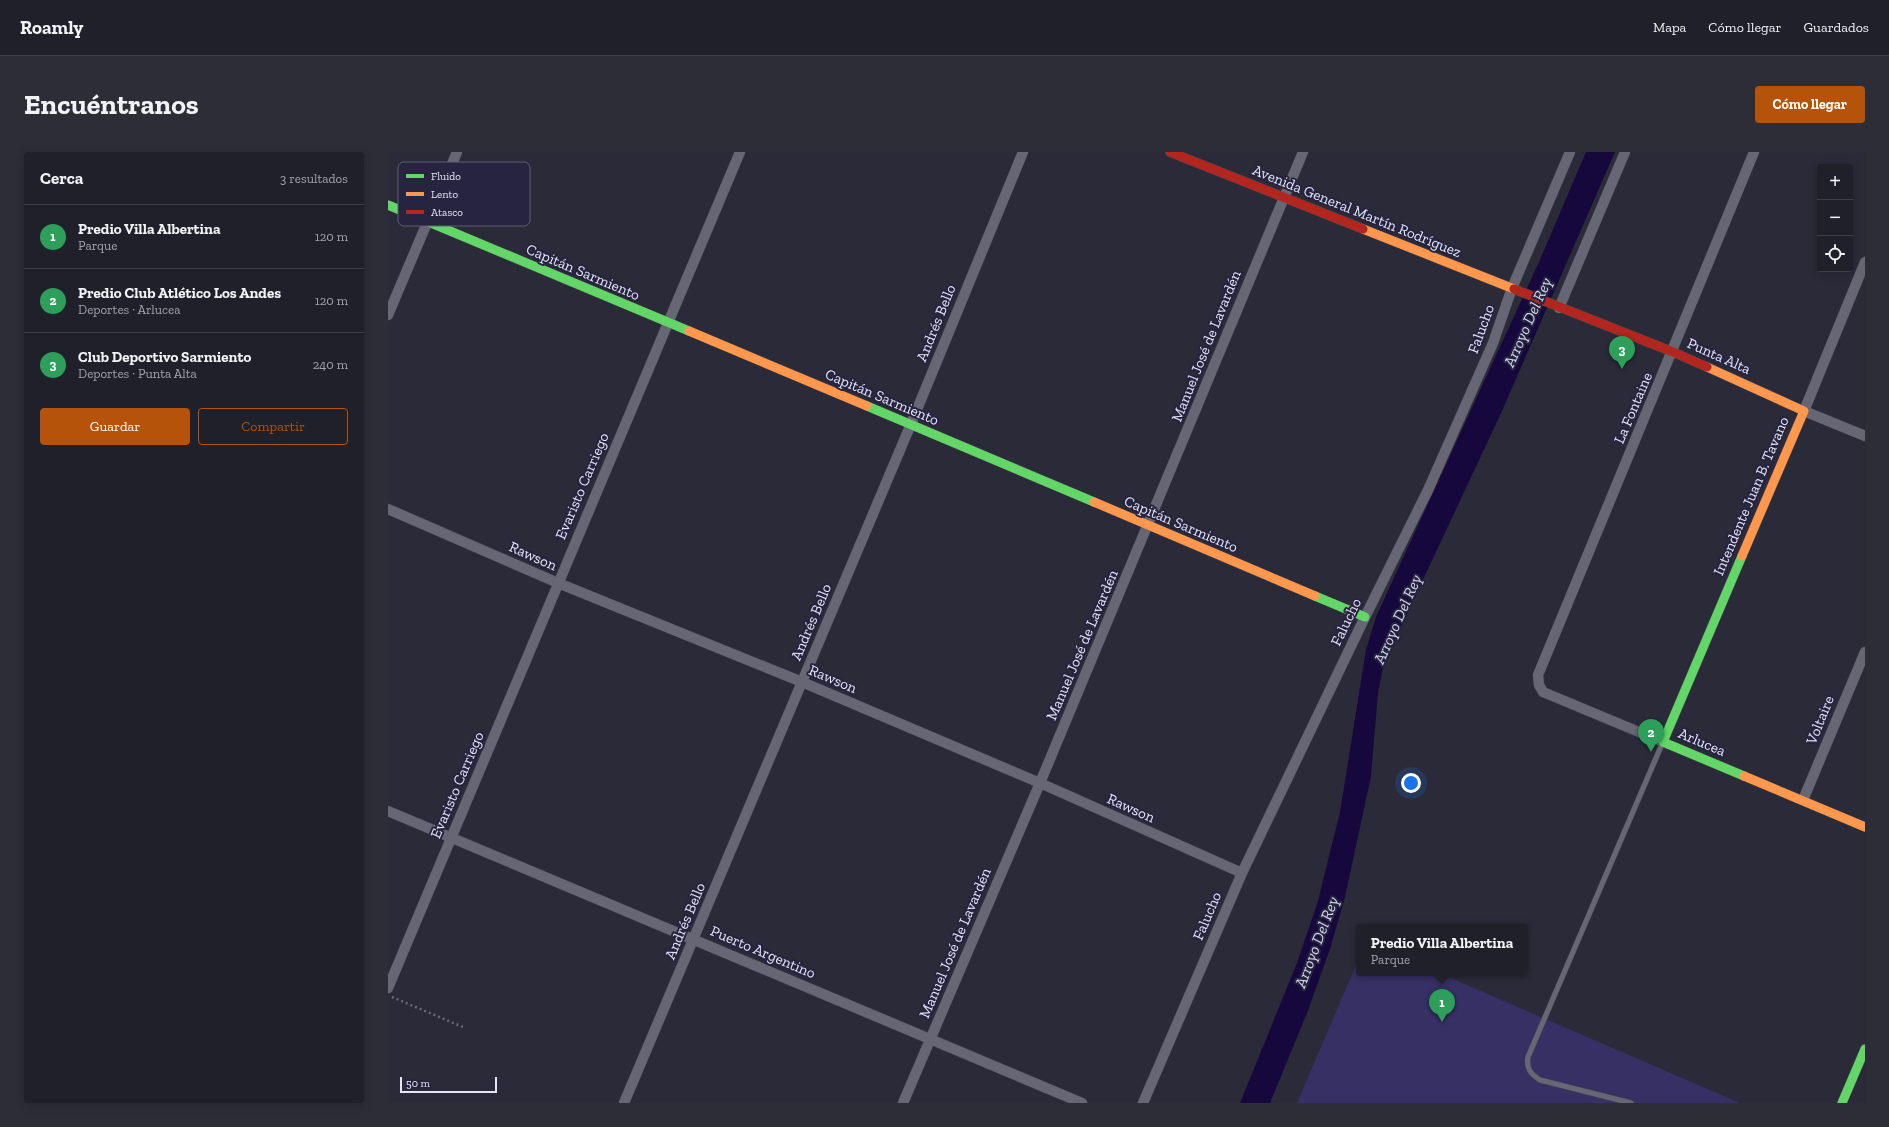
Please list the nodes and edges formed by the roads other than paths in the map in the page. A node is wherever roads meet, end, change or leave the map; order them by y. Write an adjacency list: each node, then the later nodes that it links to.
1 (457, 152): 9 (street)
2 (740, 152): 19 (street, Evaristo Carriego)
3 (1023, 152): 22 (street, Andrés Bello)
4 (1170, 152): 10 (main road, Avenida General Martín Rodríguez)
5 (1303, 152): 10 (street, Manuel José de Lavardén)
6 (1570, 152): 16 (street, Falucho)
7 (1625, 152): 17 (street)
8 (1754, 152): 20 (street, La Fontaine)
9 (453, 162)
10 (1284, 197): 16 (main road, Avenida General Martín Rodríguez); 25 (street, Manuel José de Lavardén)
11 (388, 205): 12 (main road, Capitán Sarmiento)
12 (398, 209)
13 (425, 226): 18 (street)
14 (437, 226): 19 (main road, Capitán Sarmiento)
15 (1865, 262): 21 (street, Intendente Juan B. Tavano)
16 (1512, 288): 17 (main road, Avenida General Martín Rodríguez); 27 (street, Falucho)
17 (1559, 308): 20 (main road, Punta Alta)
18 (388, 315)
19 (668, 322): 22 (main road, Capitán Sarmiento); 26 (street, Evaristo Carriego)
20 (1673, 352): 21 (main road, Punta Alta); 29 (street, La Fontaine)
21 (1804, 411): 23 (street, Punta Alta); 31 (main road, Intendente Juan B. Tavano)
22 (911, 424): 25 (main road, Capitán Sarmiento); 30 (street, Andrés Bello)
23 (1865, 436)
24 (388, 509): 26 (street, Rawson)
25 (1148, 525): 27 (main road, Capitán Sarmiento); 32 (street, Manuel José de Lavardén)
26 (558, 583): 30 (street, Rawson); 36 (street, Evaristo Carriego)
27 (1365, 617): 37 (street, Falucho)
28 (1865, 652): 33 (street, Voltaire)
29 (1538, 675): 31 (street, Arlucea)
30 (802, 682): 32 (street, Rawson); 38 (street, Andrés Bello)
31 (1663, 742): 33 (main road, Arlucea); 46 (lane)
32 (1040, 783): 37 (street, Rawson); 40 (street, Manuel José de Lavardén)
33 (1804, 800): 35 (main road, Arlucea)
34 (388, 811): 36 (street, Puerto Argentino)
35 (1865, 827)
36 (451, 838): 38 (street, Puerto Argentino); 39 (street, Evaristo Carriego)
37 (1242, 873): 45 (street, Falucho)
38 (694, 939): 40 (street, Puerto Argentino); 42 (street, Andrés Bello)
39 (388, 988)
40 (930, 1038): 43 (street, Manuel José de Lavardén); 44 (street, Puerto Argentino)
41 (1865, 1050): 47 (main road)
42 (624, 1103)
43 (903, 1103)
44 (1082, 1103)
45 (1143, 1103)
46 (1631, 1103)
47 (1842, 1103)

